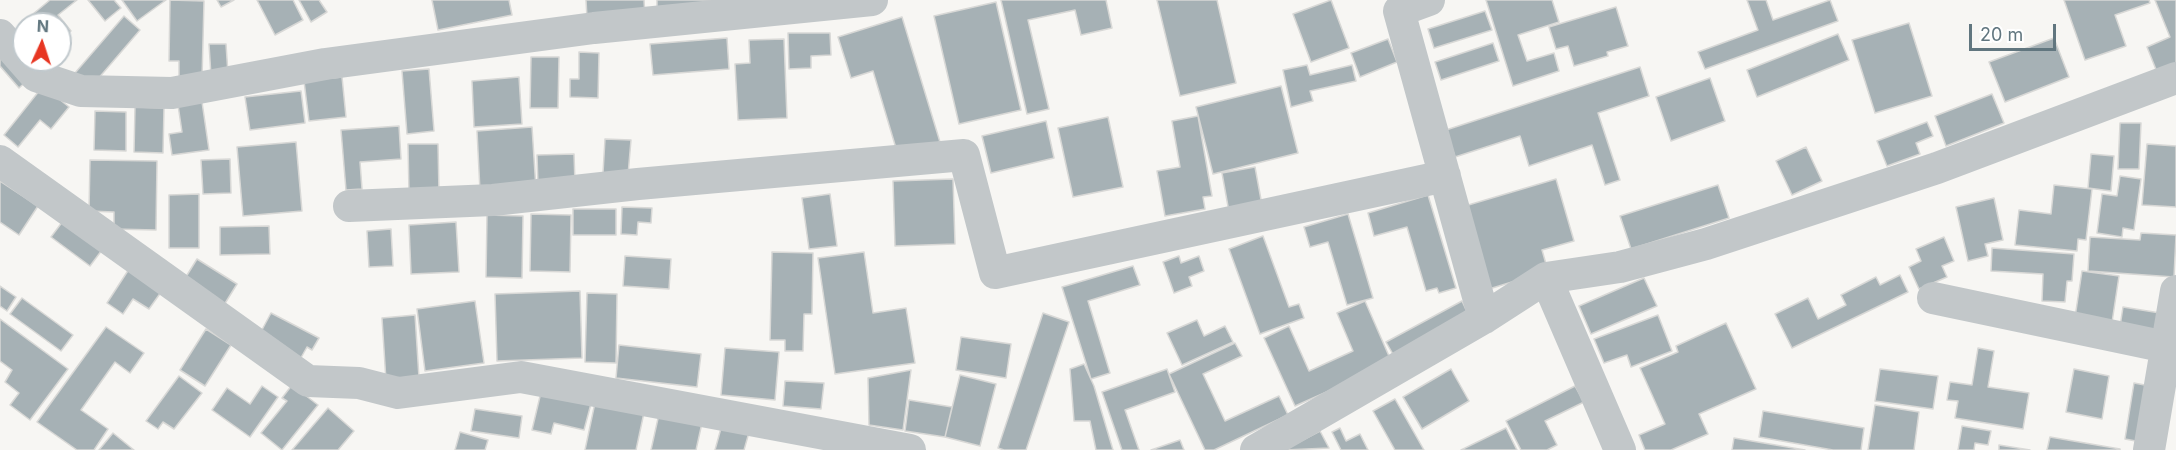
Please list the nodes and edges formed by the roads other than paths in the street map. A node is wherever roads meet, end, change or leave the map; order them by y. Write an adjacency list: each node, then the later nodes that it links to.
1 (872, 0): 3 (street)
2 (1429, 0): 6 (street)
3 (0, 35)
4 (2176, 78): 8 (street)
5 (0, 161): 13 (street)
6 (1444, 176): 7 (street); 11 (street)
7 (349, 206)
8 (1546, 278): 11 (street); 15 (street)
9 (2176, 291): 12 (street)
10 (1933, 298): 12 (street)
11 (1484, 318): 14 (street)
12 (2171, 348): 16 (street)
13 (910, 450)
14 (1256, 450)
15 (1620, 450)
16 (2149, 450)

